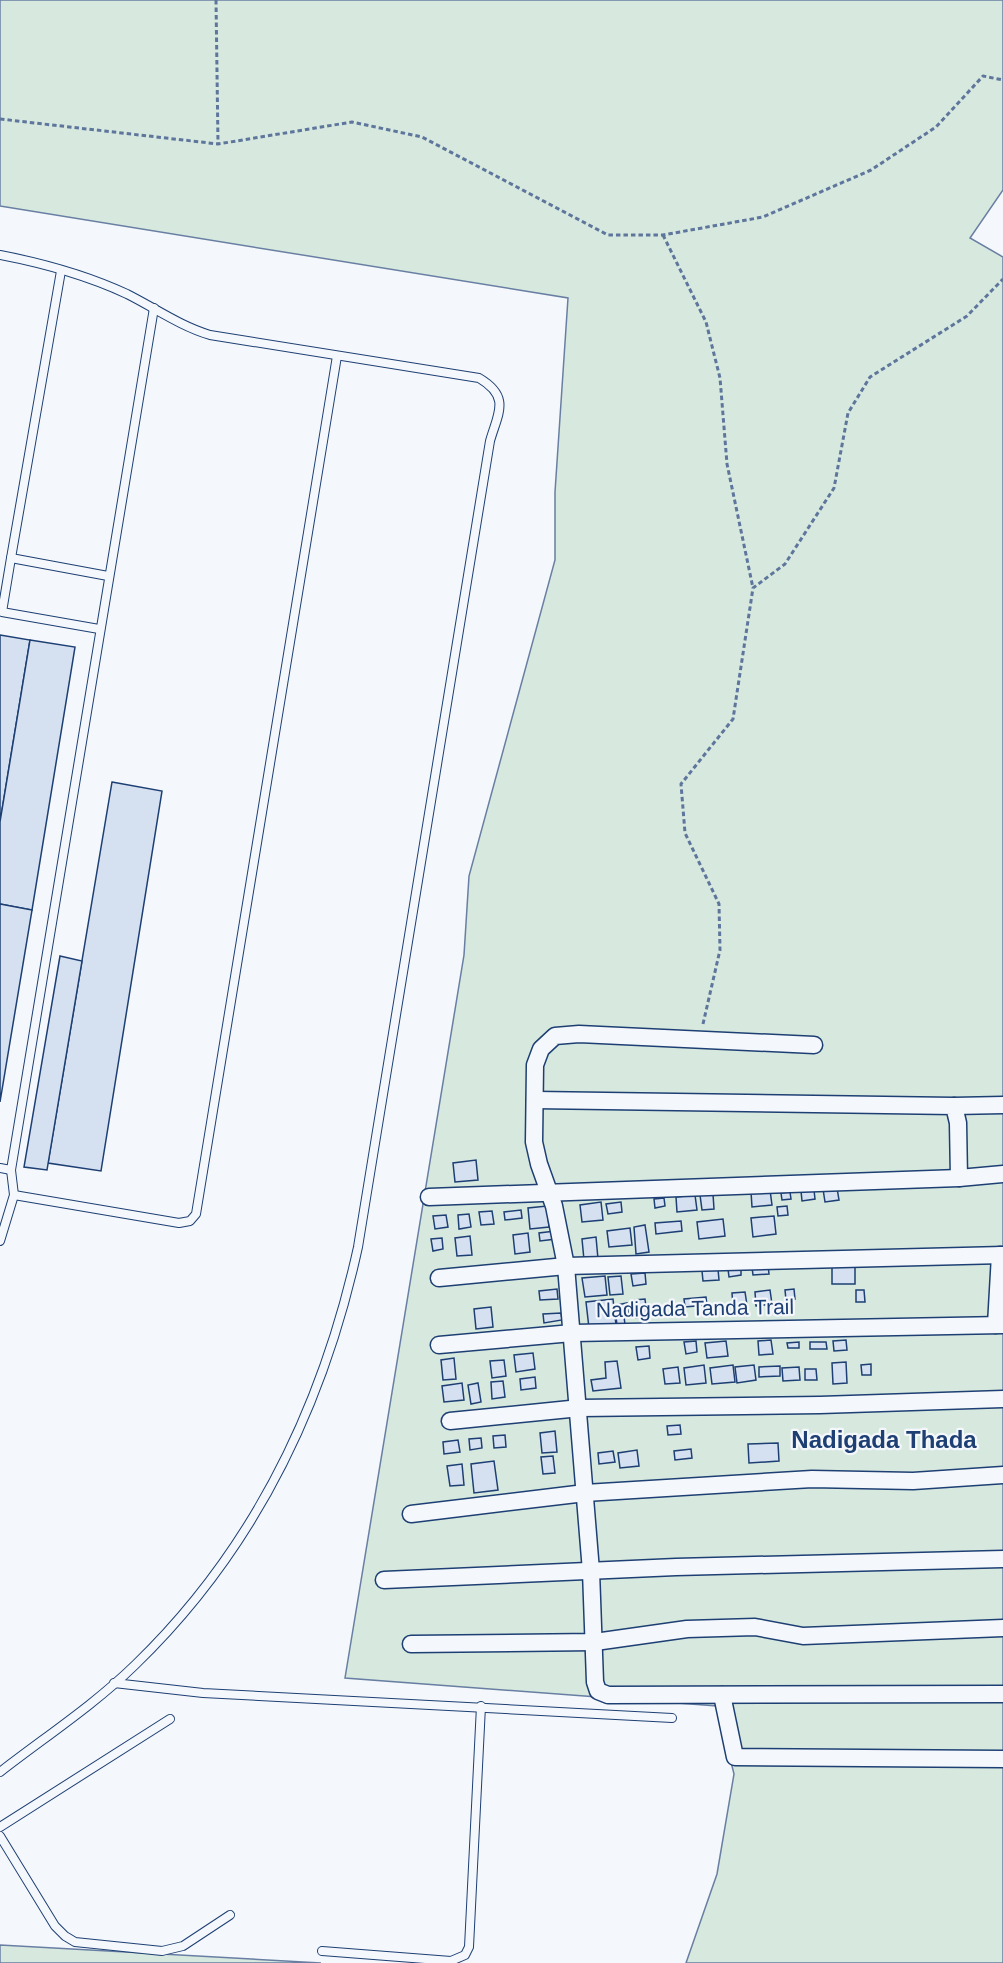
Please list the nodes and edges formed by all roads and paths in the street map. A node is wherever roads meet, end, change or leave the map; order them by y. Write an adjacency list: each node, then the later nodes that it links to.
1 (216, 0): 4 (path)
2 (1003, 80): 5 (path)
3 (0, 119): 4 (path)
4 (218, 144): 5 (path)
5 (663, 235): 13 (path)
6 (0, 255): 7 (lane)
7 (61, 271): 9 (lane); 11 (lane)
8 (1003, 279): 13 (path)
9 (154, 308): 10 (lane); 12 (lane)
10 (337, 356): 25 (lane); 46 (lane)
11 (11, 558): 12 (lane); 14 (lane)
12 (108, 576): 14 (lane)
13 (753, 588): 15 (path)
14 (99, 629): 21 (lane)
15 (699, 1040): 16 (street); 17 (street)
16 (814, 1046)
17 (535, 1100): 18 (street); 24 (street)
18 (954, 1106): 19 (street); 23 (street)
19 (1003, 1106)
20 (0, 1168): 21 (lane)
21 (11, 1170): 25 (lane)
22 (1003, 1174): 23 (street)
23 (959, 1178): 24 (street)
24 (550, 1191): 26 (street); 29 (street)
25 (14, 1195): 27 (lane)
26 (429, 1197)
27 (0, 1241)
28 (1002, 1255): 29 (street); 31 (street)
29 (566, 1266): 30 (street); 32 (street)
30 (439, 1278)
31 (999, 1325): 32 (street, Nadigada Tanda Trail)
32 (572, 1333): 33 (street, Nadigada Tanda Trail); 35 (street)
33 (439, 1345)
34 (1003, 1399): 35 (street)
35 (580, 1408): 36 (street); 38 (street)
36 (450, 1421)
37 (1003, 1475): 38 (street)
38 (585, 1493): 39 (street); 41 (street)
39 (411, 1514)
40 (1003, 1559): 41 (street)
41 (591, 1571): 42 (street); 44 (street)
42 (384, 1580)
43 (1003, 1628): 44 (street)
44 (595, 1642): 45 (street); 48 (street)
45 (411, 1644)
46 (114, 1683): 49 (lane); 53 (lane)
47 (1003, 1694): 48 (street)
48 (722, 1695): 52 (street)
49 (481, 1706): 50 (lane); 57 (lane)
50 (672, 1718)
51 (170, 1719): 54 (lane)
52 (1003, 1760)
53 (0, 1772)
54 (0, 1827)
55 (0, 1836): 56 (lane)
56 (230, 1915)
57 (322, 1951)

